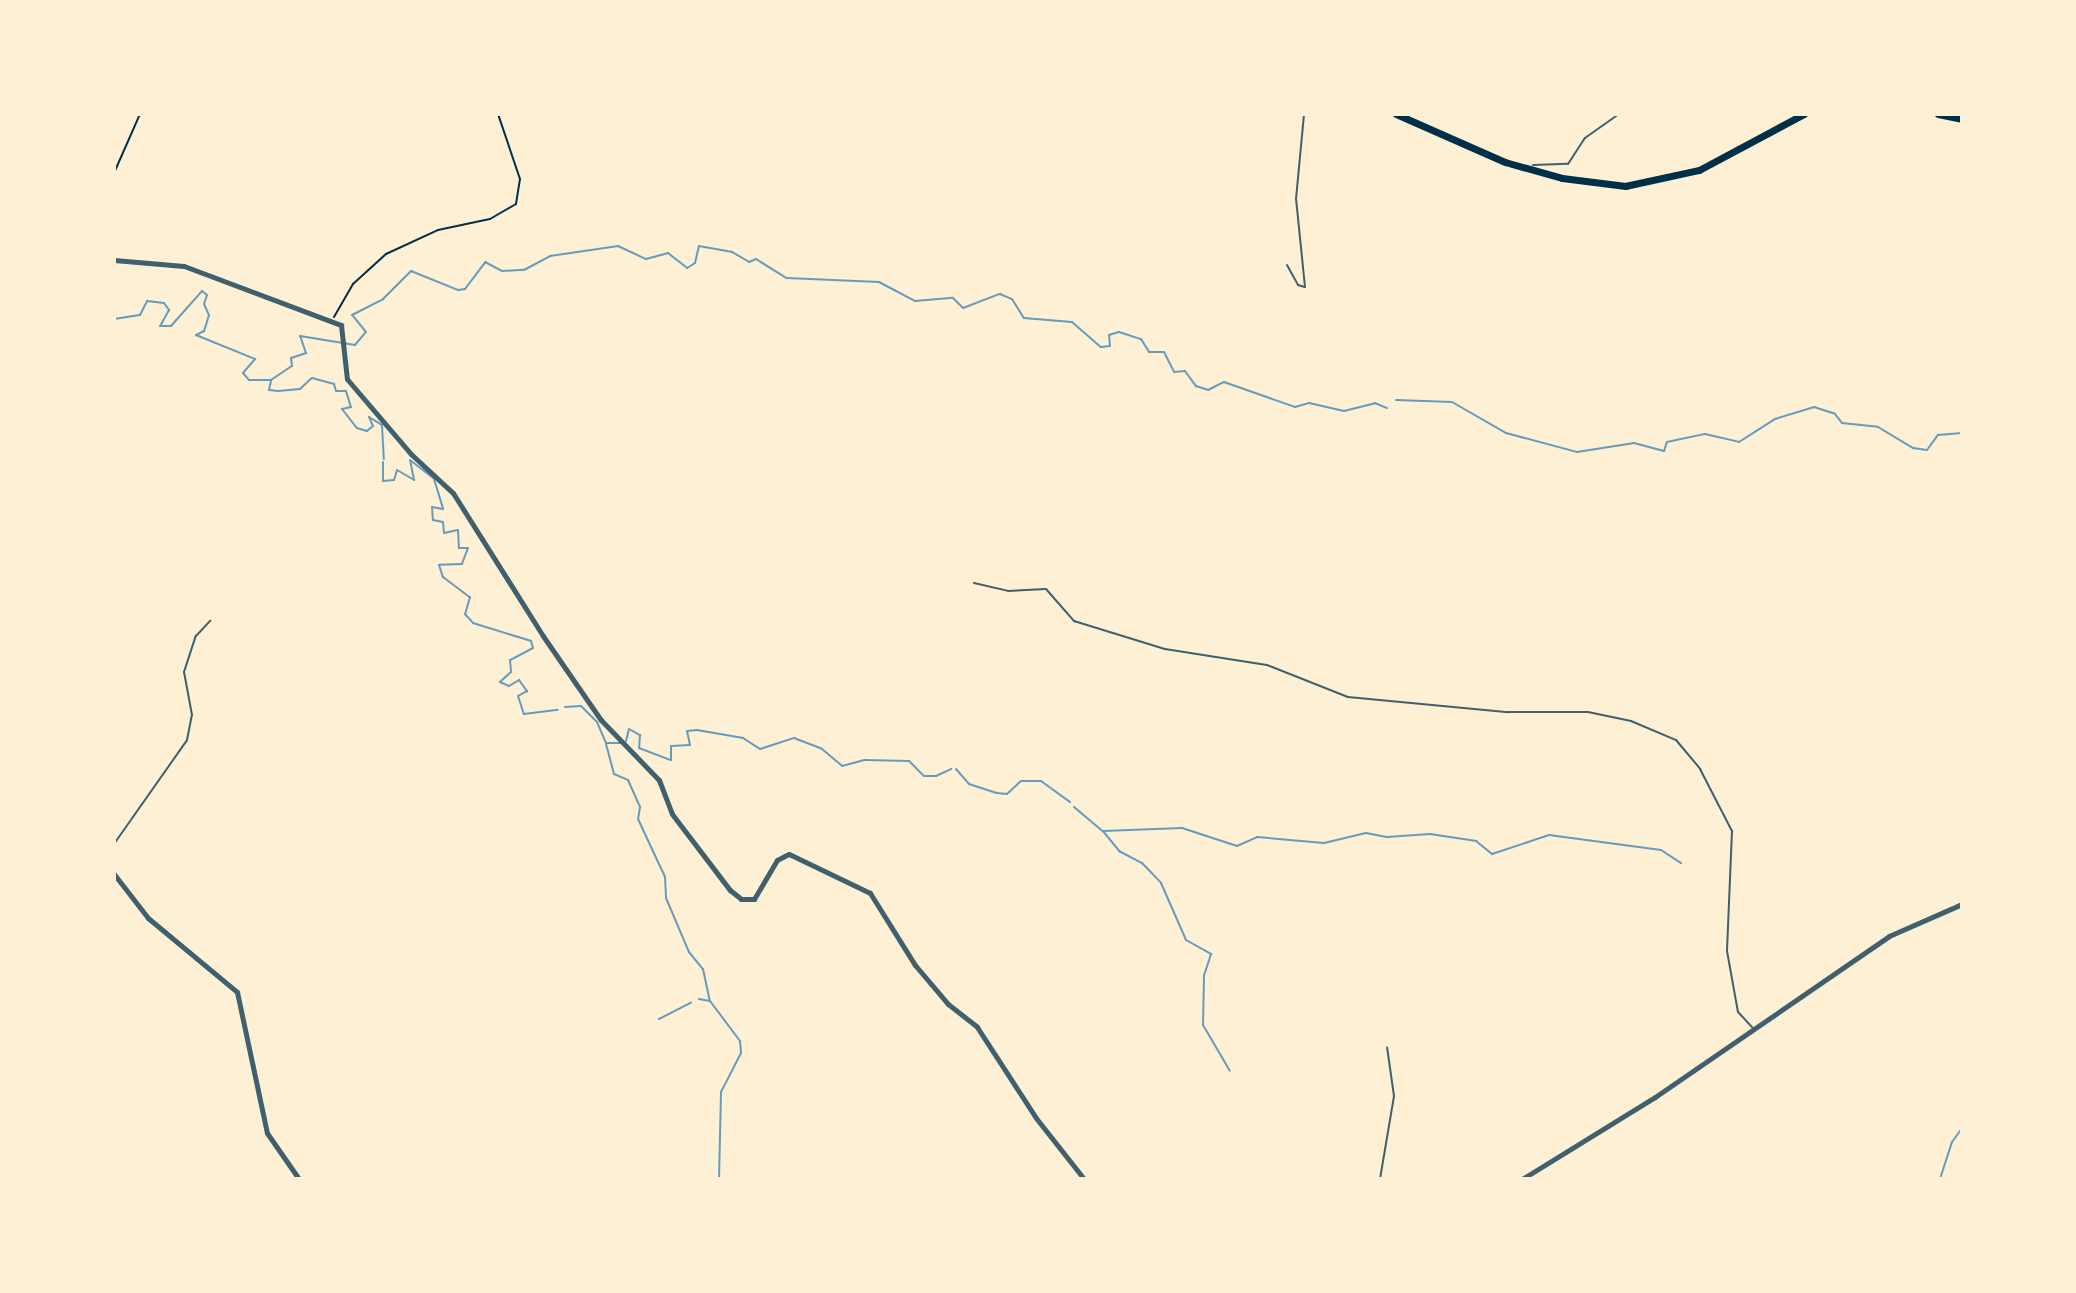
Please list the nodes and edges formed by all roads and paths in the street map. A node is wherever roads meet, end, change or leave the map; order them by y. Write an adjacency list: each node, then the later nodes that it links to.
1 (140, 114): 11 (path)
2 (498, 114): 14 (path)
3 (1304, 114): 13 (lane)
4 (1396, 114): 10 (main road)
5 (1619, 114): 10 (lane)
6 (1804, 114): 8 (main road)
7 (1938, 114): 9 (main road)
8 (1790, 117): 10 (main road)
9 (1962, 119)
10 (1531, 170)
11 (114, 173)
12 (114, 260): 14 (street)
13 (1287, 265)
14 (332, 319): 23 (street)
15 (974, 583): 20 (lane)
16 (210, 621): 17 (lane)
17 (114, 844)
18 (114, 874): 22 (street)
19 (1962, 904): 20 (street)
20 (1754, 1029): 25 (street)
21 (1387, 1047): 24 (lane)
22 (299, 1179)
23 (1084, 1179)
24 (1380, 1179)
25 (1522, 1179)

